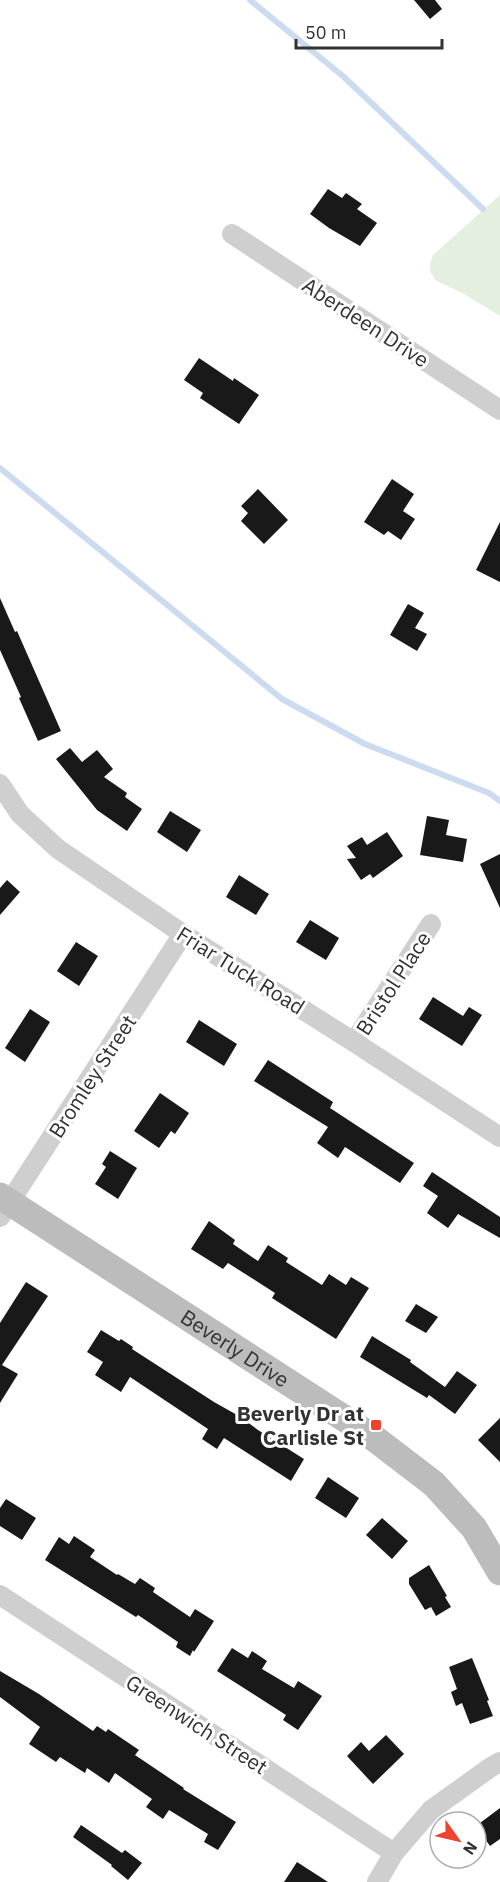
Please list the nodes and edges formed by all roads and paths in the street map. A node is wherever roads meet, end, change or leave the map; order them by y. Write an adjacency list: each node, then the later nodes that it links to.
1 (232, 234): 2 (street, Aberdeen Drive)
2 (500, 410)
3 (0, 784): 5 (street, Friar Tuck Road)
4 (431, 924): 6 (street, Bristol Place)
5 (183, 934): 6 (street, Friar Tuck Road); 8 (street, Bromley Street)
6 (354, 1042): 7 (street, Friar Tuck Road)
7 (500, 1137)
8 (3, 1205): 9 (street, Beverly Drive)
9 (500, 1572)
10 (0, 1596): 12 (street, Greenwich Street)
11 (500, 1762): 12 (street)
12 (394, 1853): 13 (street)
13 (377, 1882)

